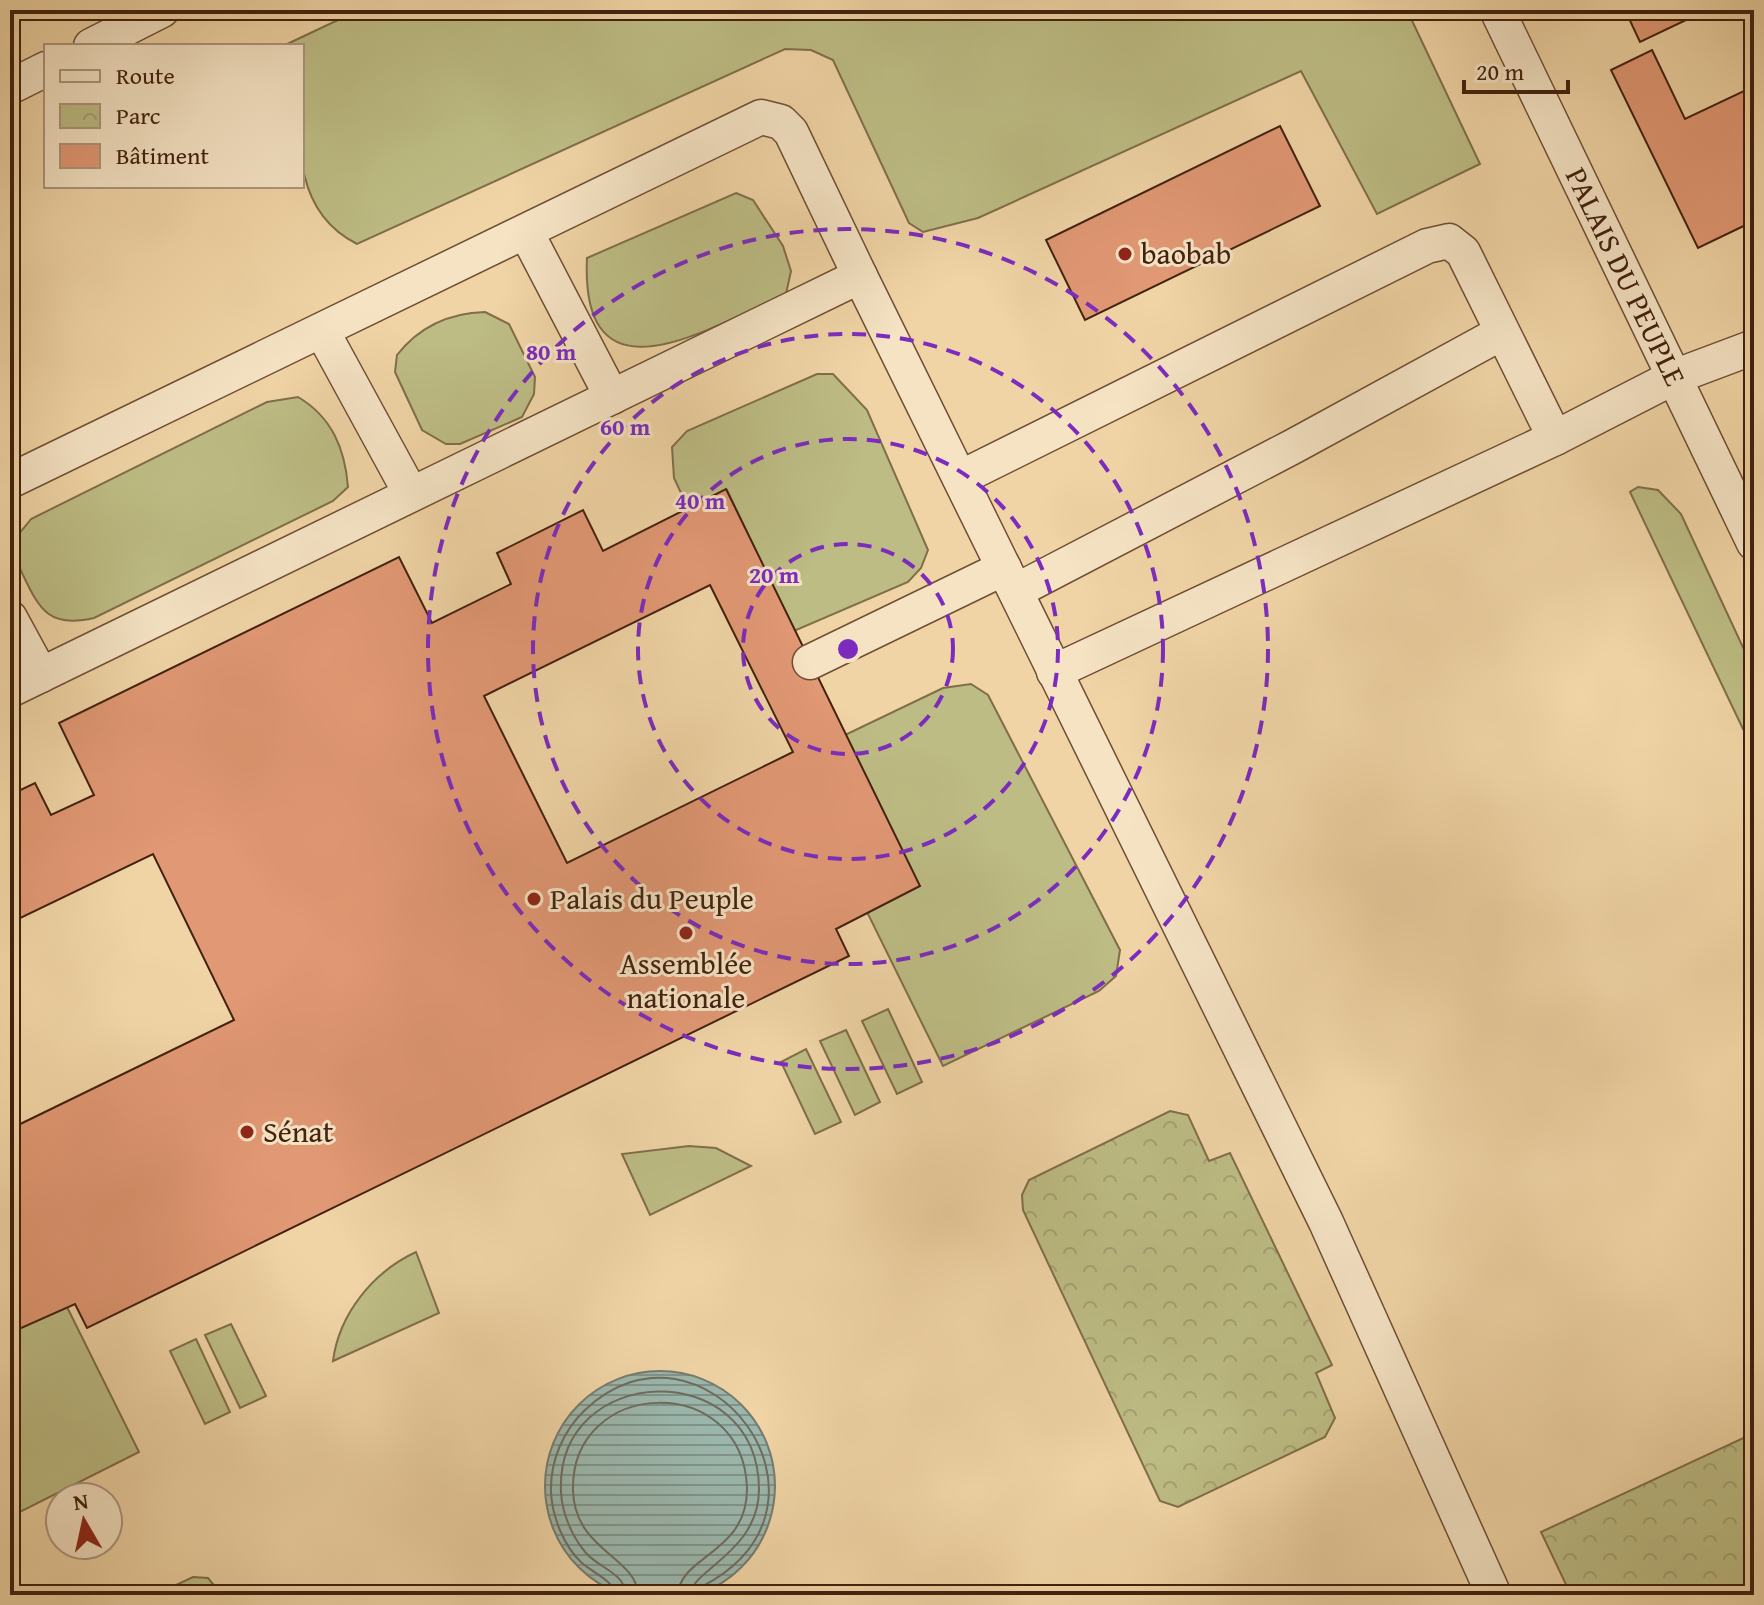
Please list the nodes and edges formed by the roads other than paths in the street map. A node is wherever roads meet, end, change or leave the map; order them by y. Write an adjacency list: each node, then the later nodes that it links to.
1 (162, 10): 3 (street)
2 (1497, 10): 11 (street, PALAIS DU PEUPLE)
3 (95, 44)
4 (44, 70): 5 (street)
5 (10, 87)
6 (526, 232): 7 (street); 8 (street); 12 (street)
7 (860, 276): 12 (street); 14 (street)
8 (322, 331): 15 (street); 16 (street)
9 (1501, 333): 13 (street); 14 (street); 18 (street)
10 (1754, 347): 11 (street)
11 (1674, 377): 13 (street); 17 (street, PALAIS DU PEUPLE)
12 (612, 397): 16 (street)
13 (1555, 438): 21 (street)
14 (960, 478): 18 (street)
15 (10, 481)
16 (411, 494): 22 (street)
17 (1754, 543)
18 (1010, 580): 20 (street); 21 (street)
19 (10, 618): 22 (street)
20 (810, 662)
21 (1054, 672): 24 (street)
22 (41, 675): 23 (street)
23 (10, 690)
24 (1494, 1595)

